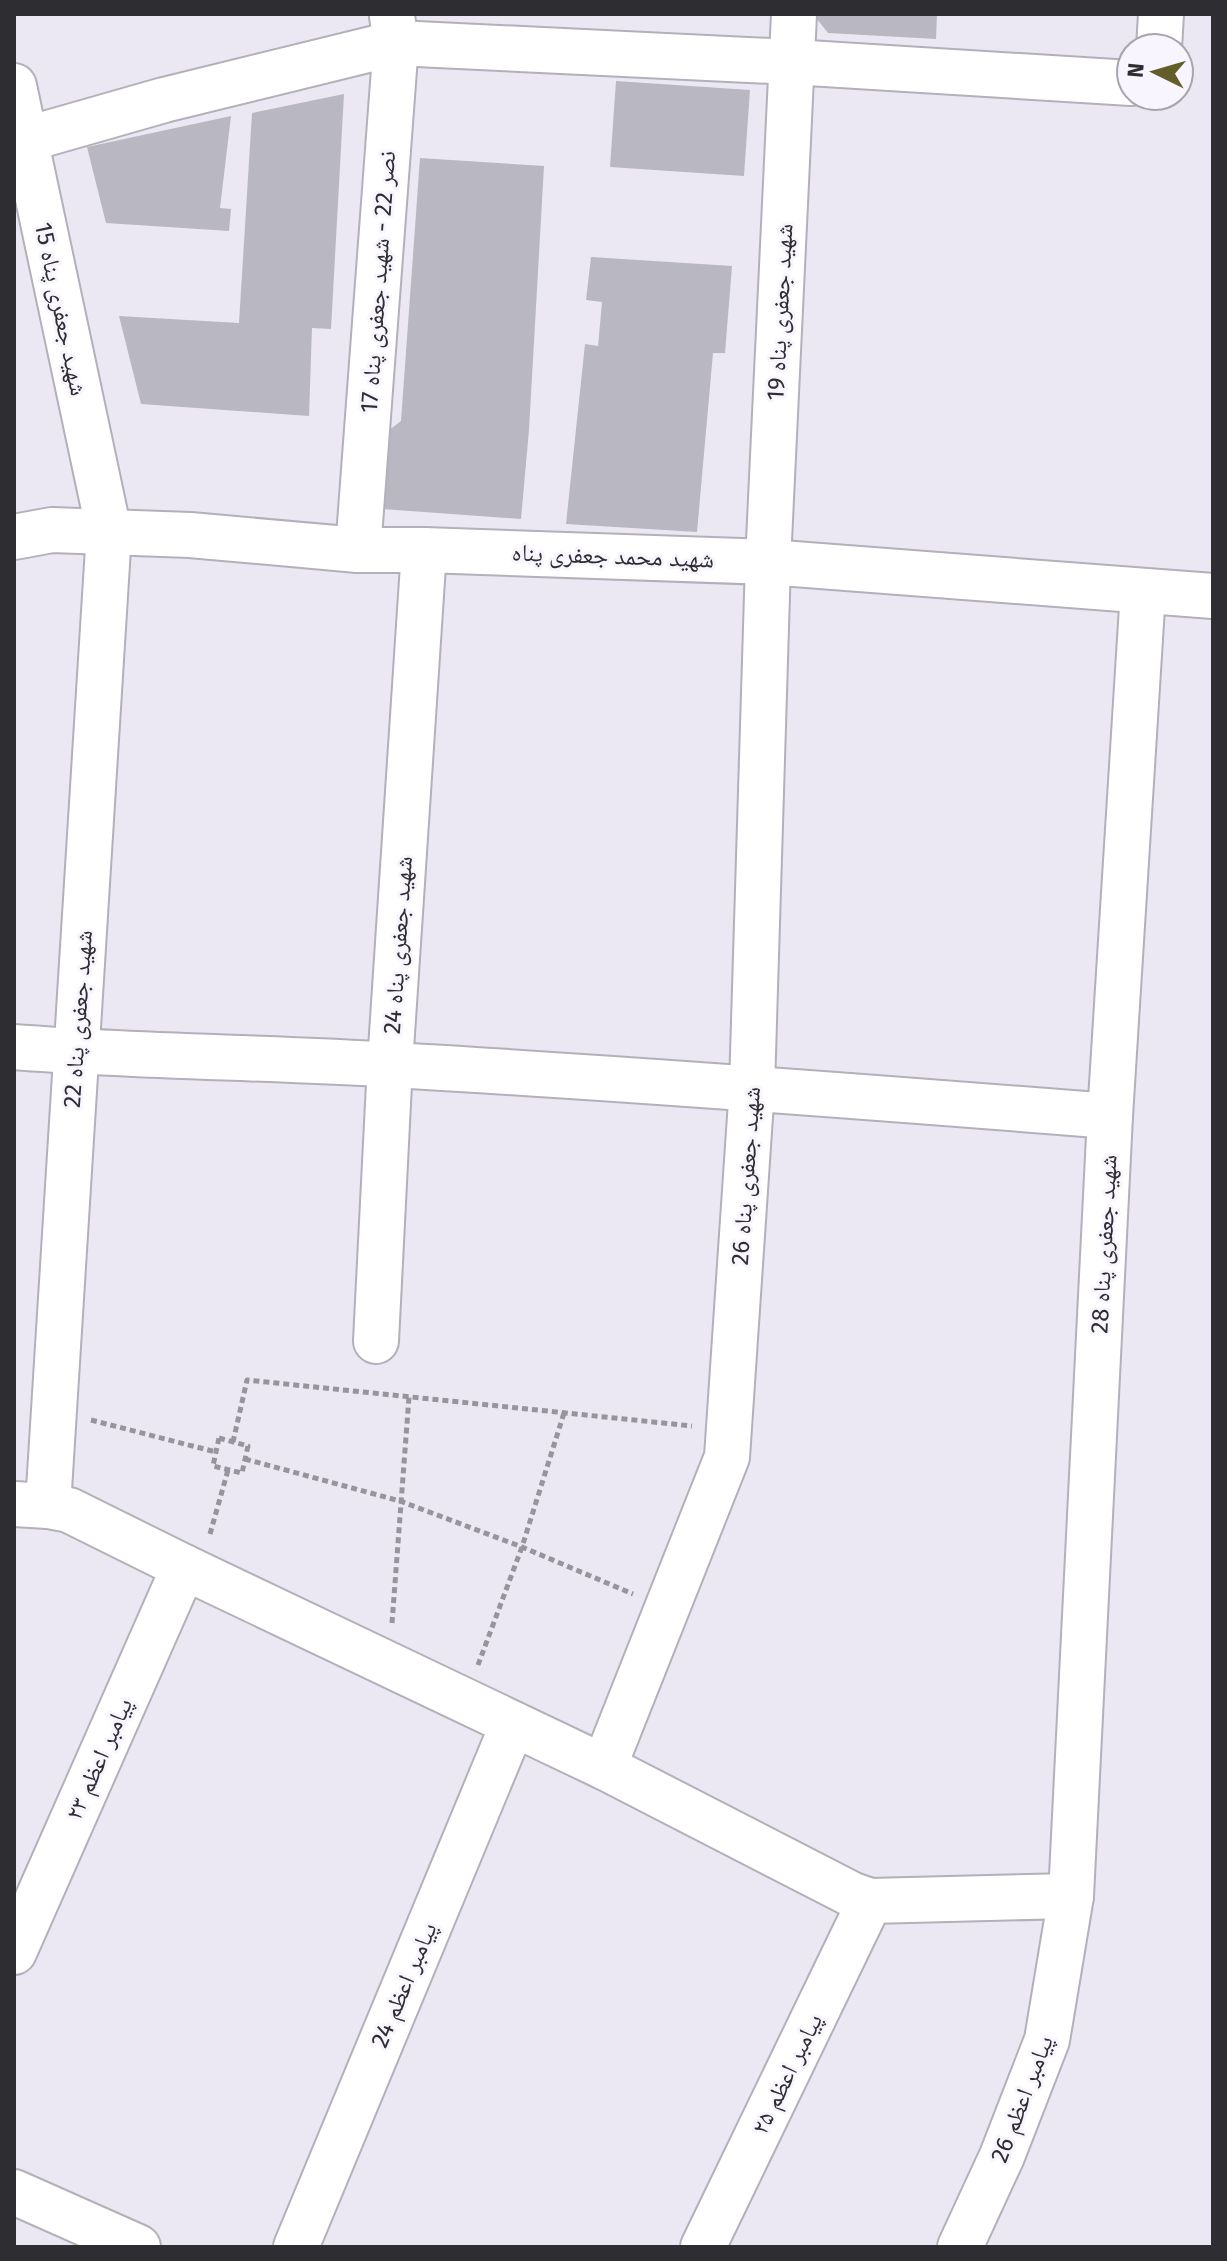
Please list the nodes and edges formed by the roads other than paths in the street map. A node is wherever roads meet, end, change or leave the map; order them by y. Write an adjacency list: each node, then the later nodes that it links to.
1 (794, 14): 3 (street, شهید جعفری پناه 19)
2 (394, 29): 3 (street); 6 (street); 9 (street, نصر 22 - شهید جعفری پناه 17)
3 (792, 62): 4 (street); 11 (street, شهید جعفری پناه 19)
4 (1115, 82)
5 (14, 86): 6 (street, شهید جعفری پناه 15)
6 (24, 140): 7 (street, شهید جعفری پناه 15)
7 (109, 532): 8 (street, شهید محمد جعفری پناه); 9 (street, شهید محمد جعفری پناه); 15 (street, شهید جعفری پناه 22)
8 (14, 537)
9 (358, 550): 10 (street, شهید محمد جعفری پناه)
10 (424, 550): 11 (street, شهید محمد جعفری پناه); 16 (street, شهید جعفری پناه 24)
11 (768, 562): 12 (street, شهید محمد جعفری پناه); 17 (street, شهید جعفری پناه 26)
12 (1143, 591): 13 (street, شهید محمد جعفری پناه); 18 (street, شهید جعفری پناه 28)
13 (1213, 596)
14 (14, 1047): 15 (street)
15 (76, 1052): 16 (street); 20 (street, شهید جعفری پناه 22)
16 (390, 1064): 17 (street); 19 (street, شهید جعفری پناه 24)
17 (752, 1087): 18 (street); 23 (street, شهید جعفری پناه 26)
18 (1110, 1116): 24 (street, شهید جعفری پناه 28)
19 (376, 1341)
20 (31, 1505): 21 (street)
21 (190, 1549): 22 (street); 26 (street, پیامبر اعظم ۲۳)
22 (513, 1724): 23 (street); 29 (street, پیامبر اعظم 24)
23 (604, 1767): 25 (street)
24 (1071, 1896): 25 (street); 31 (street, پیامبر اعظم 26)
25 (870, 1901): 30 (street, پیامبر اعظم ۲۵)
26 (14, 1952)
27 (14, 2192): 28 (street)
28 (138, 2247)
29 (296, 2247)
30 (703, 2247)
31 (960, 2247)

